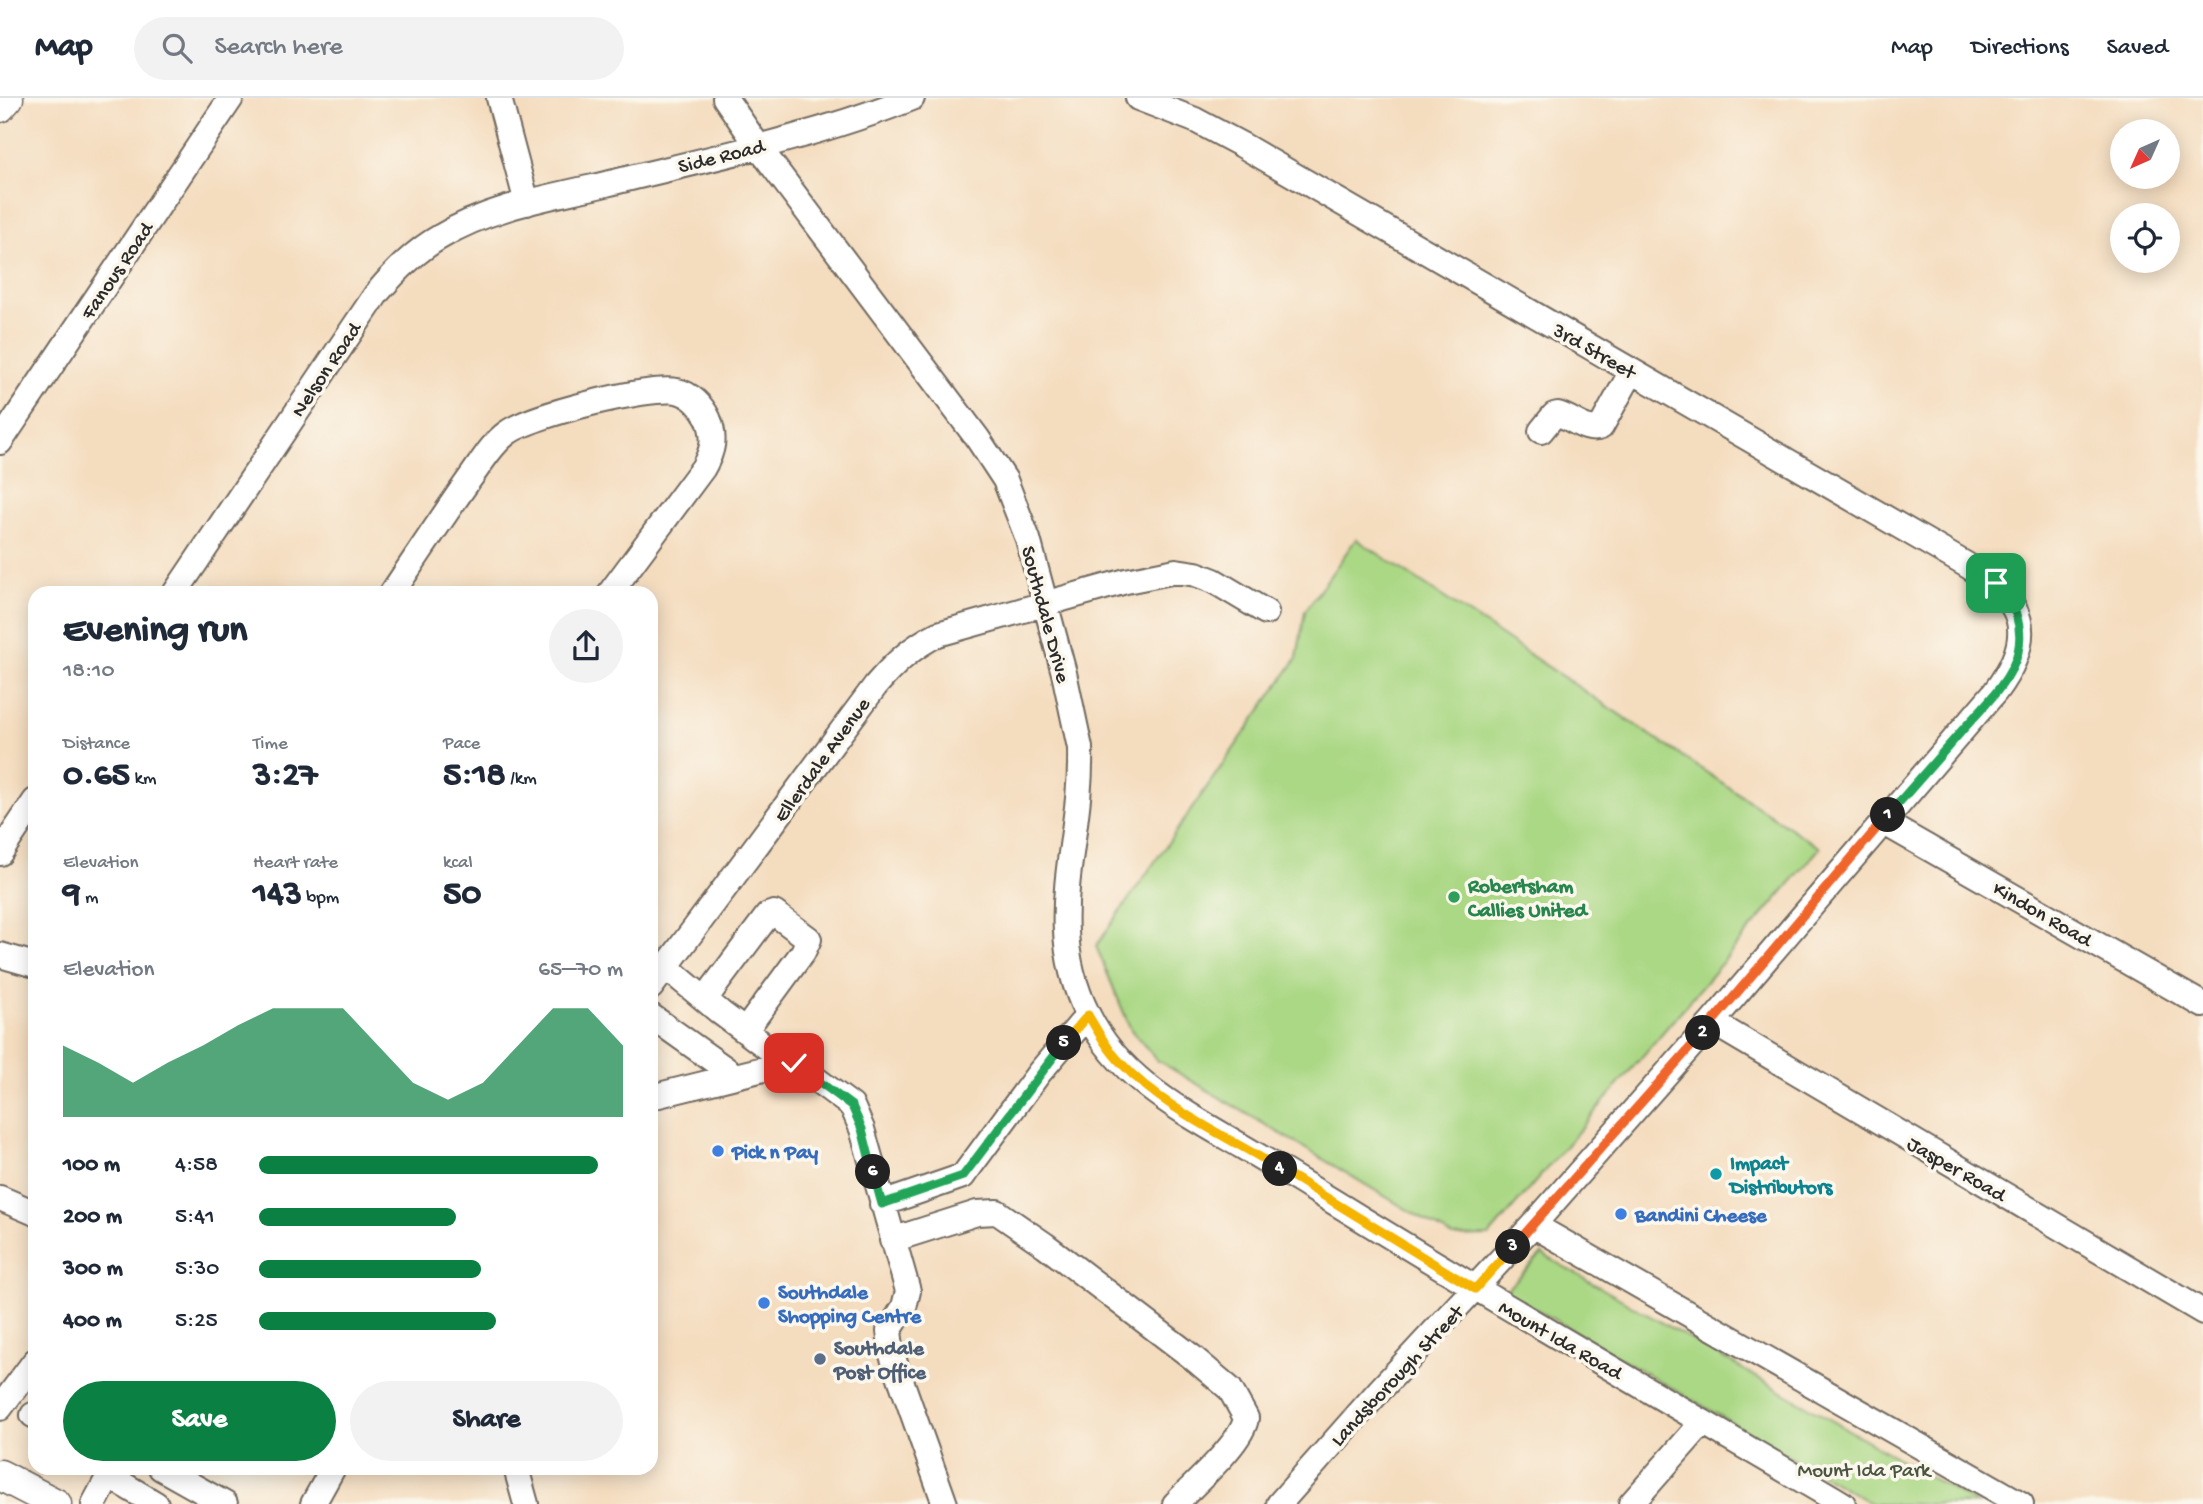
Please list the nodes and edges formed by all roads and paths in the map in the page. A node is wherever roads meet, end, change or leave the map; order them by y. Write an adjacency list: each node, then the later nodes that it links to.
1 (8, 98): 7 (main road)
2 (230, 98): 12 (street, Fanous Road)
3 (499, 98): 9 (street)
4 (726, 98): 8 (street, Southdale Drive)
5 (912, 98): 8 (street, Side Road)
6 (1138, 98): 10 (street, 3rd Street)
7 (0, 107)
8 (758, 146): 9 (street, Side Road); 16 (street, Southdale Drive)
9 (527, 203): 13 (street, Nelson Road)
10 (1632, 371): 11 (street); 18 (street, 3rd Street)
11 (1541, 431)
12 (0, 442)
13 (180, 586)
14 (397, 586): 15 (street)
15 (615, 586)
16 (1046, 606): 17 (street, Ellerdale Avenue); 24 (street, Ellerdale Avenue); 28 (street, Southdale Drive)
17 (1266, 612)
18 (2019, 635): 20 (street, Landsborough Street)
19 (28, 811): 21 (street)
20 (1883, 822): 27 (street, Kindon Road); 30 (street, Landsborough Street)
21 (0, 853)
22 (0, 955): 23 (street)
23 (28, 963)
24 (666, 967): 25 (street, Ellerdale Avenue); 26 (street)
25 (658, 978)
26 (705, 999): 31 (street); 31 (street)
27 (2203, 1005)
28 (1088, 1015): 35 (street); 42 (street, Mount Ida Road)
29 (658, 1021): 33 (street)
30 (1712, 1022): 40 (street, Landsborough Street); 43 (street, Jasper Road)
31 (745, 1031): 32 (street)
32 (788, 1063): 33 (street); 37 (street)
33 (734, 1076): 34 (street)
34 (661, 1094)
35 (963, 1176): 37 (street); 39 (street)
36 (0, 1198): 38 (street)
37 (882, 1204): 41 (street)
38 (28, 1210)
39 (977, 1213): 41 (street); 60 (street)
40 (1533, 1225): 42 (street, Landsborough Street); 64 (street)
41 (892, 1240): 59 (street)
42 (1475, 1289): 46 (street, Mount Ida Road); 61 (street, Landsborough Street)
43 (2203, 1312)
44 (28, 1370): 45 (street)
45 (0, 1408)
46 (1703, 1422): 62 (street); 63 (street, Mount Ida Road)
47 (0, 1475): 53 (main road)
48 (108, 1475): 54 (street)
49 (116, 1475): 55 (street)
50 (173, 1475): 56 (street)
51 (329, 1475): 57 (street)
52 (518, 1475): 58 (street)
53 (56, 1504)
54 (94, 1504)
55 (156, 1504)
56 (225, 1504)
57 (313, 1504)
58 (526, 1504)
59 (946, 1504)
60 (1175, 1504)
61 (1279, 1504)
62 (1631, 1504)
63 (1843, 1504)
64 (2021, 1504)

